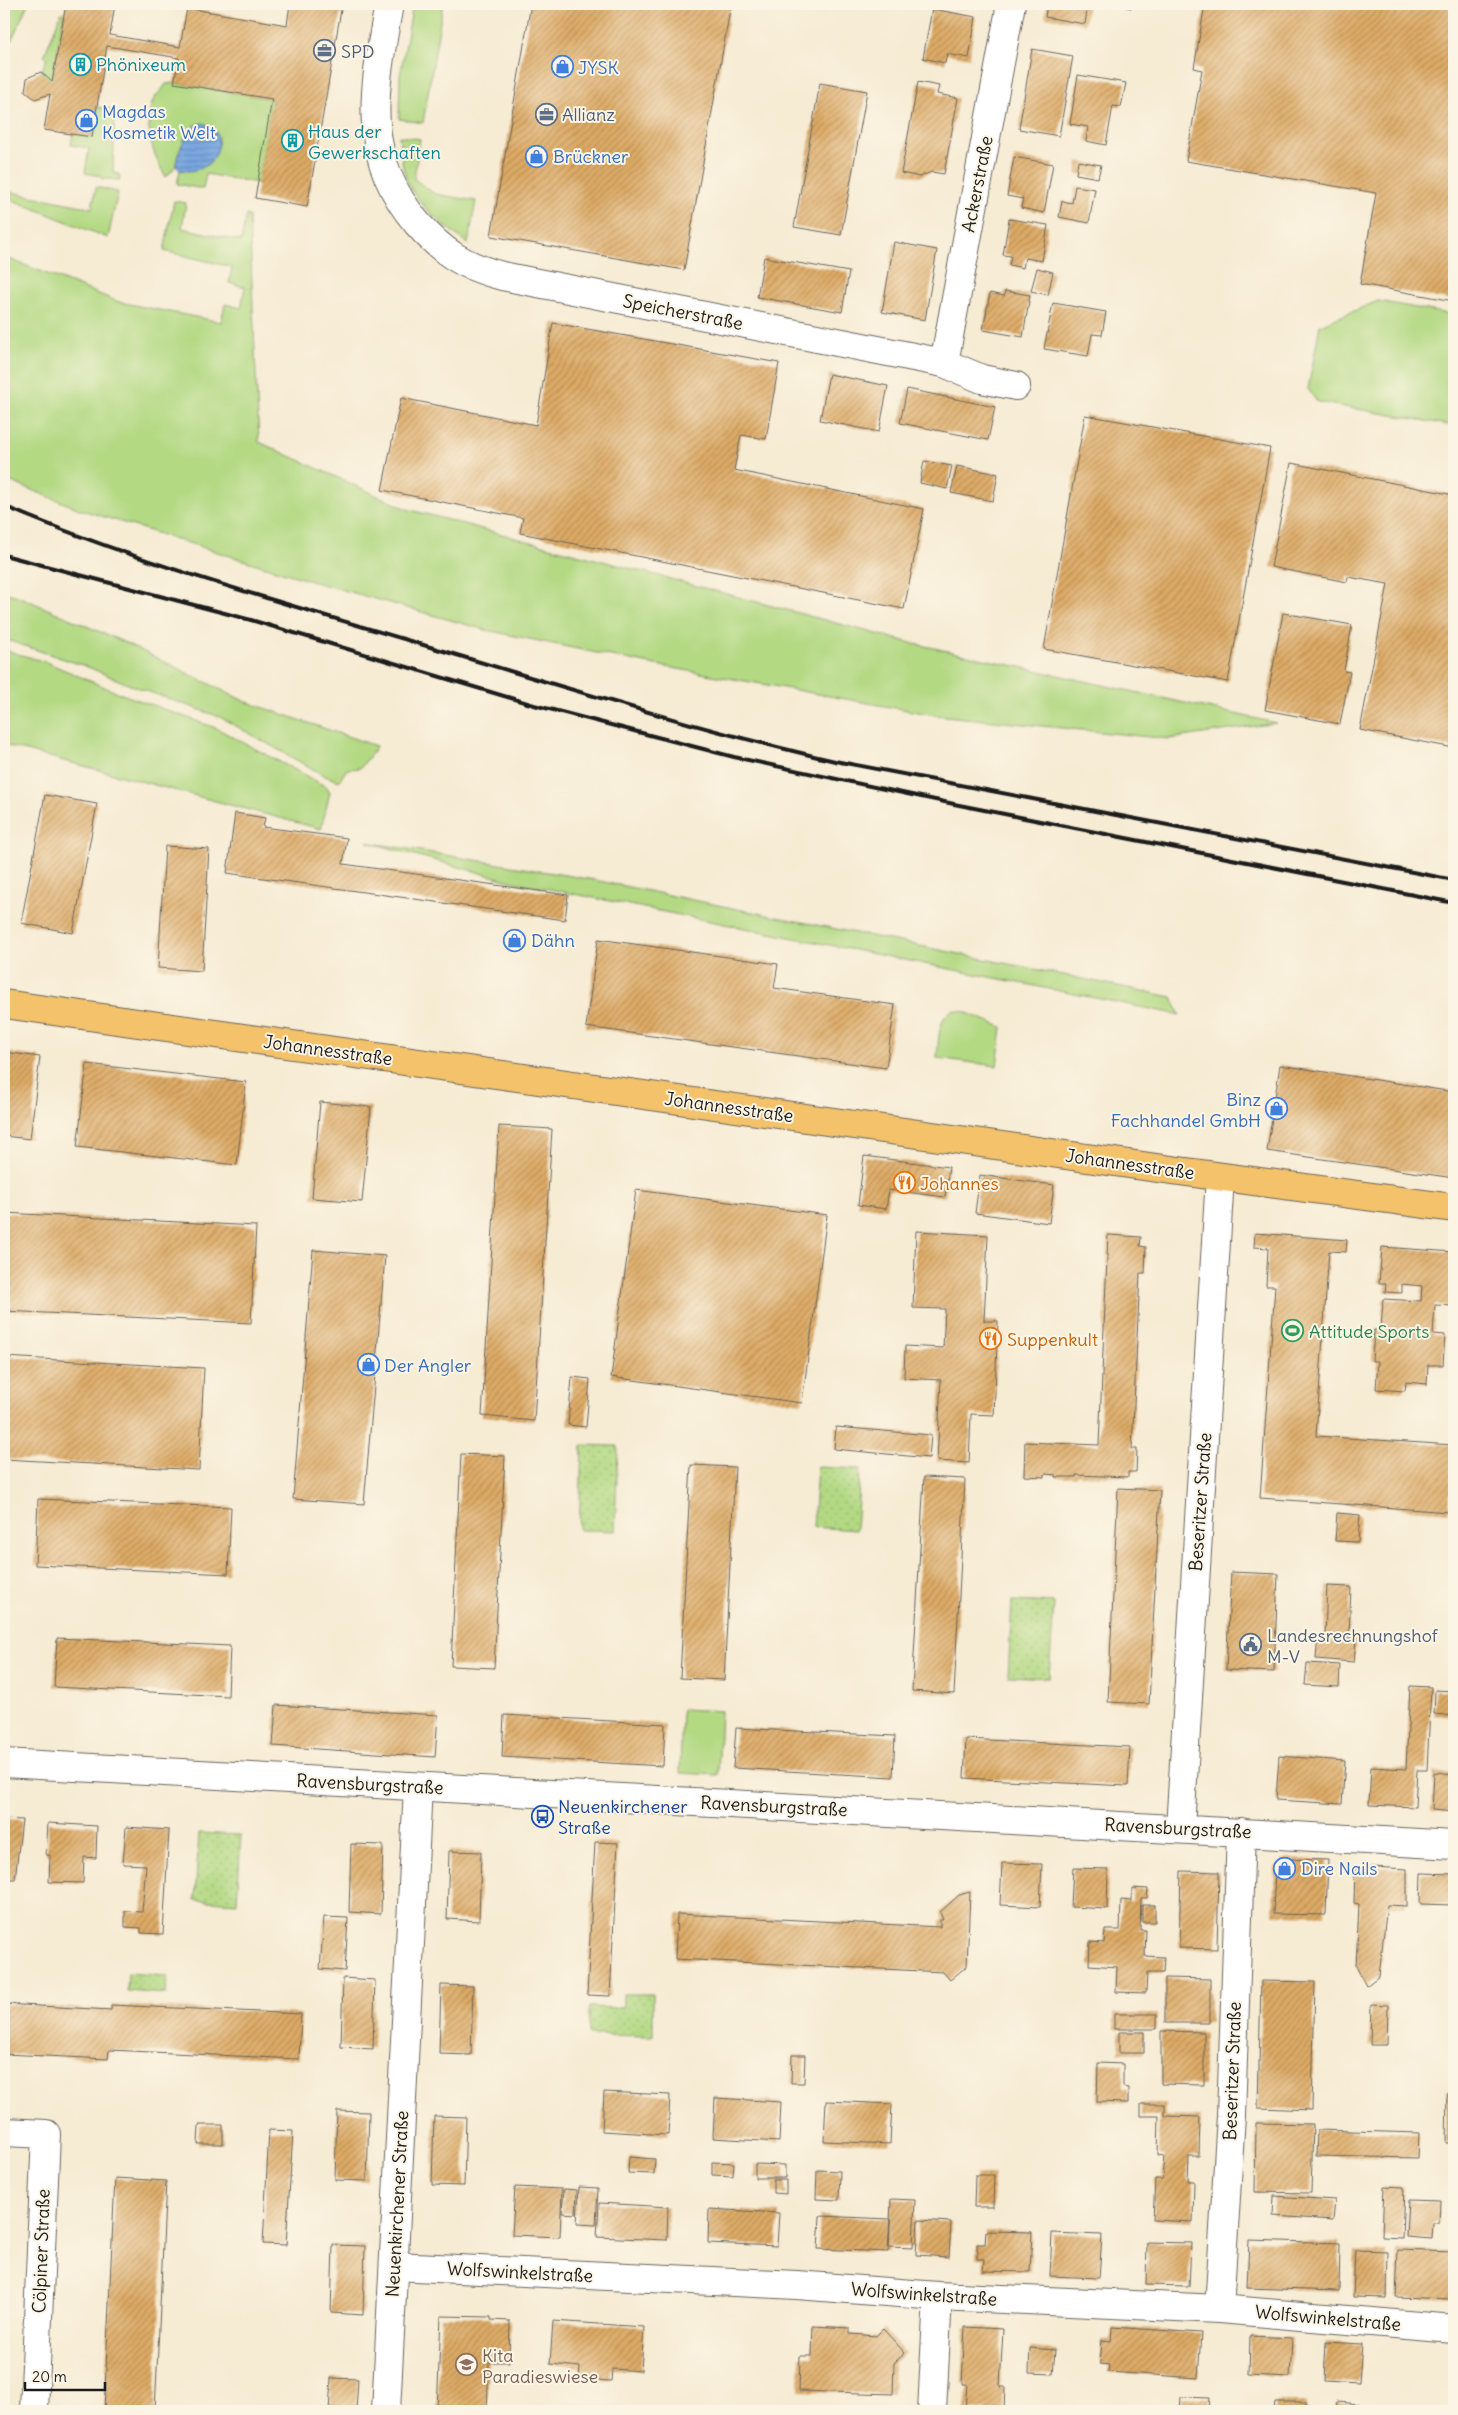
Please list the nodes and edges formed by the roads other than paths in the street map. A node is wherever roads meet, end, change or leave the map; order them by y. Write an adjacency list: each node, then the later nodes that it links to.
1 (389, 4): 3 (street, Speicherstraße)
2 (1011, 4): 3 (street, Ackerstraße)
3 (944, 363): 4 (street, Speicherstraße)
4 (1016, 386)
5 (4, 1004): 6 (main road, Johannesstraße)
6 (1220, 1177): 7 (main road, Johannesstraße); 10 (street, Beseritzer Straße)
7 (1454, 1208)
8 (4, 1763): 9 (street, Ravensburgstraße)
9 (418, 1786): 10 (street, Ravensburgstraße); 14 (street, Neuenkirchener Straße)
10 (1180, 1828): 11 (street, Ravensburgstraße)
11 (1241, 1832): 12 (street, Ravensburgstraße); 16 (street, Beseritzer Straße)
12 (1454, 1845)
13 (4, 2132): 18 (street, Cölpiner Straße)
14 (394, 2266): 15 (street, Wolfswinkelstraße); 19 (street, Neuenkirchener Straße)
15 (938, 2296): 16 (street, Wolfswinkelstraße); 20 (street)
16 (1219, 2309): 17 (street, Wolfswinkelstraße)
17 (1454, 2329)
18 (34, 2411)
19 (386, 2411)
20 (932, 2411)

